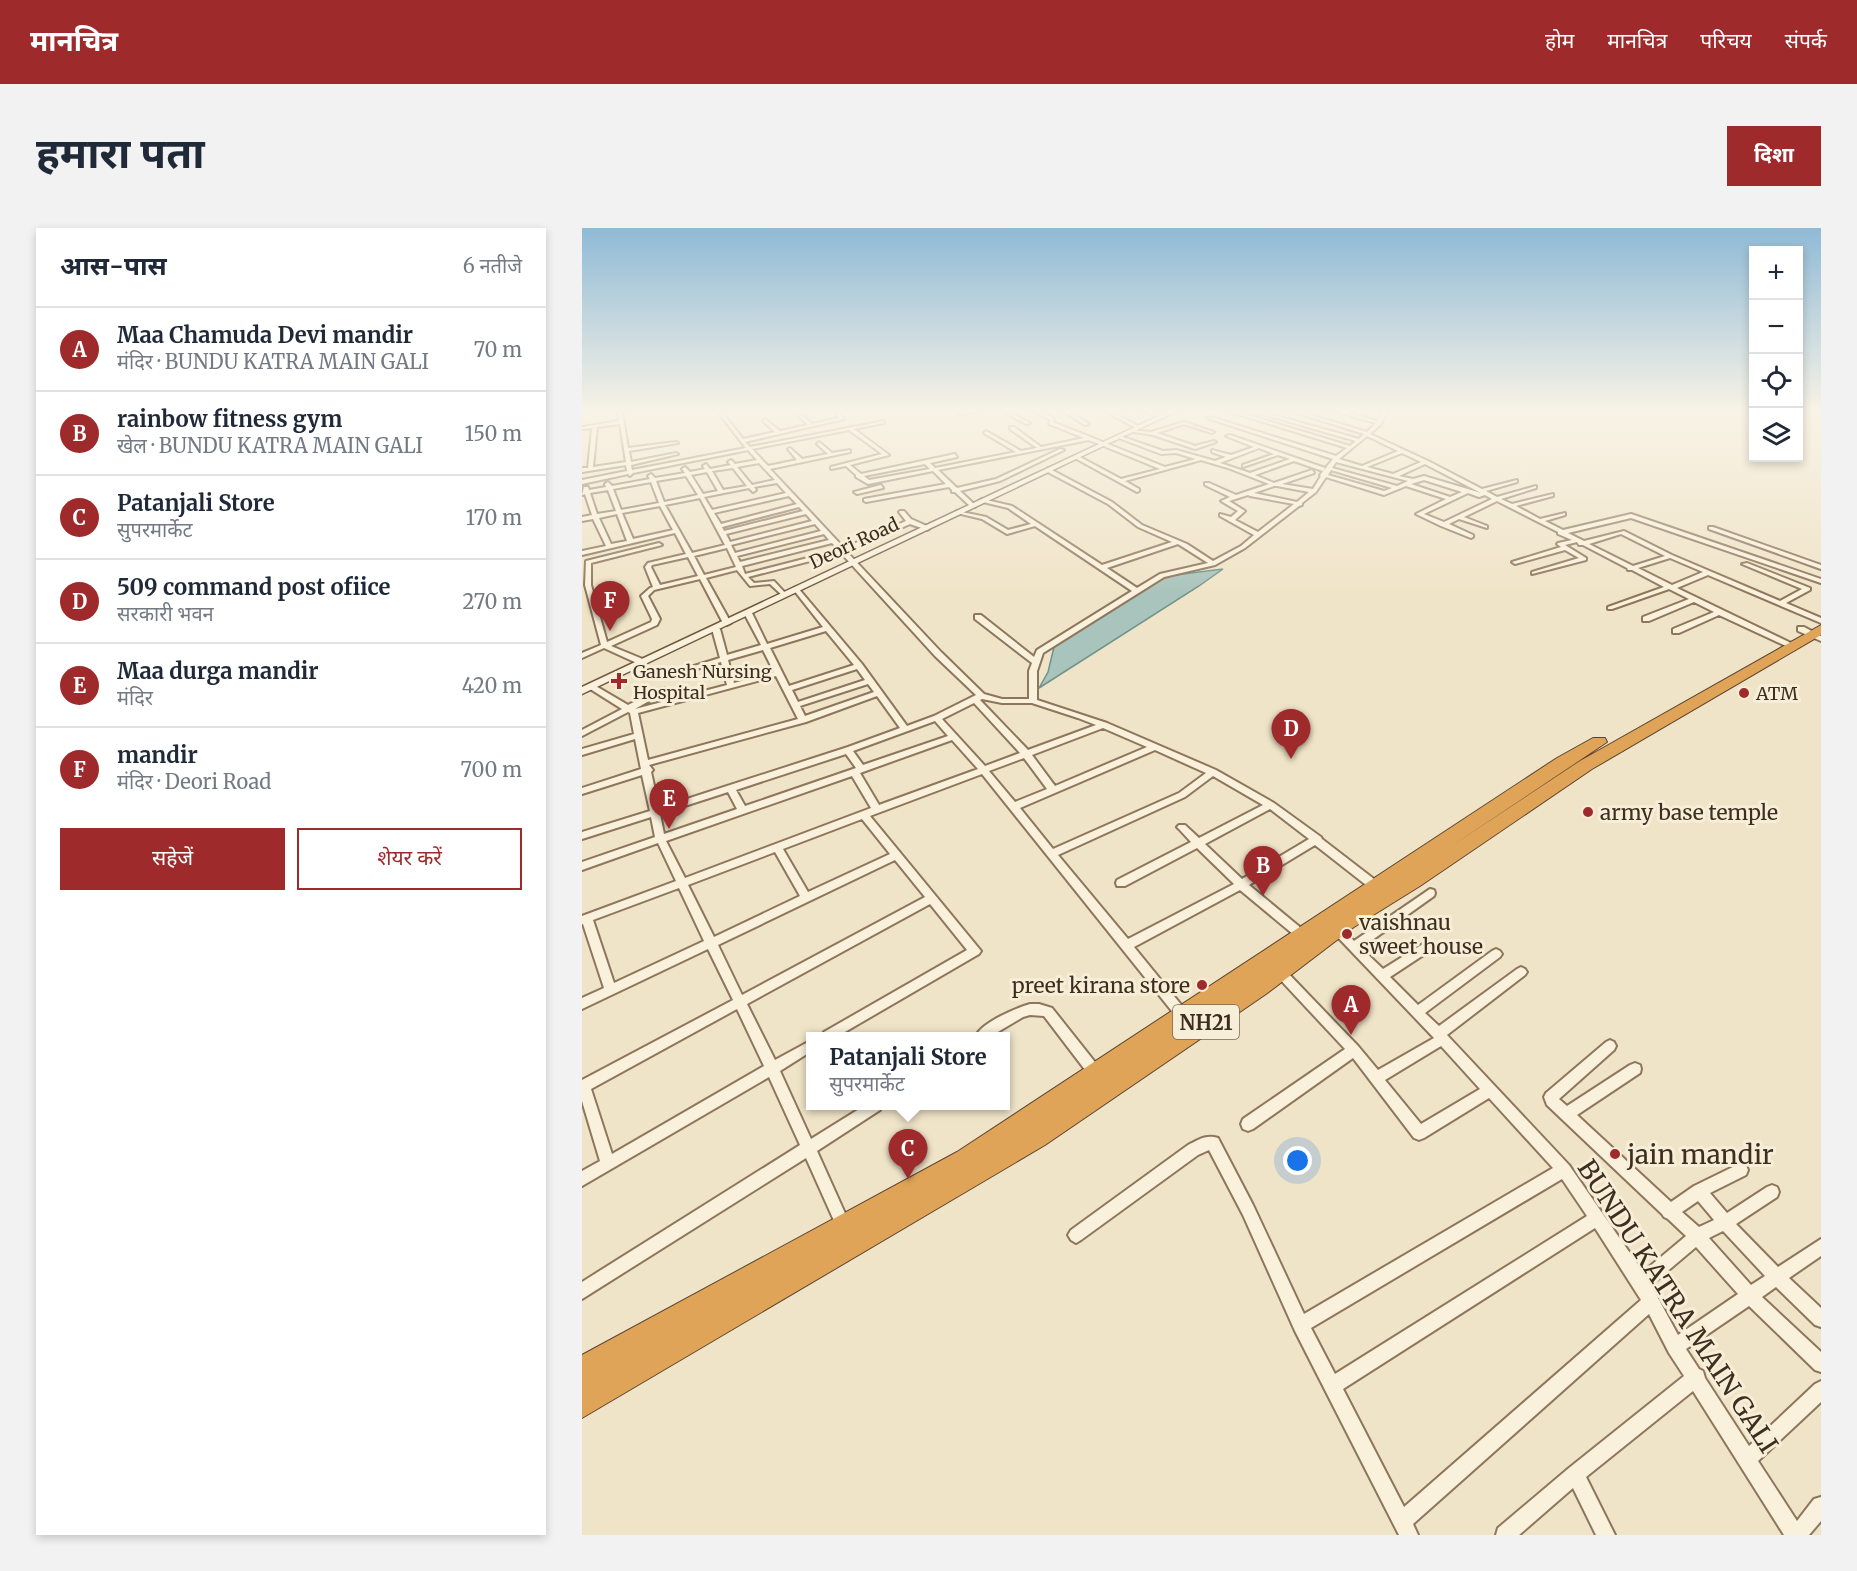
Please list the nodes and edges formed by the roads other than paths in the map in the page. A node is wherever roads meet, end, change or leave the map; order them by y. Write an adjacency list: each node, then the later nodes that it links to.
1 (639, 472): 24 (street)
2 (649, 472): 32 (street)
3 (703, 472): 25 (street)
4 (711, 472): 48 (street)
5 (739, 472): 44 (street)
6 (771, 472): 33 (street)
7 (854, 472): 27 (street)
8 (877, 472): 27 (street)
9 (927, 472): 27 (street)
10 (934, 472): 29 (street)
11 (1016, 472): 49 (street)
12 (1044, 472): 65 (street, Deori Road)
13 (1052, 472): 104 (street)
14 (1103, 472): 34 (street)
15 (1154, 472): 34 (street)
16 (1241, 472): 26 (street)
17 (1258, 472): 26 (street)
18 (1312, 472): 39 (street)
19 (1325, 472): 50 (street)
20 (1329, 472): 40 (street)
21 (1380, 472): 28 (street)
22 (1402, 472): 28 (street)
23 (1447, 472): 53 (street)
24 (630, 474): 30 (street)
25 (688, 474): 32 (street); 59 (street)
26 (1250, 475): 39 (street)
27 (858, 476)
28 (1393, 476): 35 (street)
29 (940, 477): 31 (street); 43 (street)
30 (605, 478): 37 (street); 46 (street)
31 (928, 479)
32 (653, 480): 46 (street); 67 (street)
33 (779, 481): 44 (street); 56 (street)
34 (1120, 481): 47 (street)
35 (1413, 481): 40 (street); 52 (street)
36 (1515, 481): 53 (street)
37 (583, 482): 55 (street)
38 (1207, 484): 60 (street)
39 (1276, 484): 50 (street); 57 (street)
40 (1406, 484): 62 (street)
41 (1525, 484): 53 (street)
42 (893, 485): 51 (street)
43 (949, 485): 49 (street); 64 (street)
44 (750, 486): 48 (street); 63 (street)
45 (1534, 487): 61 (street)
46 (610, 488): 55 (street); 72 (street)
47 (1137, 490)
48 (721, 491): 59 (street)
49 (954, 491): 70 (street)
50 (1314, 491): 68 (street)
51 (857, 492)
52 (1466, 492): 53 (street); 62 (street)
53 (1488, 492): 61 (street)
54 (1543, 492): 66 (street)
55 (585, 493): 79 (street)
56 (790, 494): 63 (street); 69 (street)
57 (1247, 494): 60 (street); 68 (street)
58 (1551, 495): 71 (street)
59 (701, 496): 67 (street); 73 (street)
60 (1237, 498): 82 (street)
61 (1498, 498): 66 (street); 80 (street)
62 (1450, 499): 87 (street)
63 (762, 500): 73 (street)
64 (866, 500)
65 (982, 501): 70 (street, Deori Road); 86 (street)
66 (1505, 502): 71 (street)
67 (662, 504): 72 (street); 94 (street)
68 (1300, 504): 98 (street)
69 (801, 505): 74 (street); 92 (street)
70 (973, 506): 76 (street, Deori Road)
71 (1512, 506): 84 (street)
72 (620, 512): 79 (street); 103 (street)
73 (711, 512): 92 (street)
74 (808, 512): 85 (street); 92 (street)
75 (902, 512): 83 (street)
76 (959, 512): 86 (street); 90 (street, Deori Road)
77 (1563, 514): 84 (street)
78 (1222, 515): 82 (street)
79 (595, 516): 81 (street); 109 (street)
80 (1458, 517): 87 (street); 89 (street)
81 (582, 519)
82 (1232, 520): 98 (street)
83 (911, 521): 90 (street); 111 (street)
84 (1539, 521): 96 (street)
85 (818, 522): 95 (street); 108 (street)
86 (1037, 524): 122 (street)
87 (1443, 525): 99 (street)
88 (1654, 525): 93 (street); 96 (street); 97 (street)
89 (1485, 527)
90 (927, 528): 118 (street, Deori Road)
91 (1711, 528): 123 (street)
92 (720, 529): 108 (street)
93 (1643, 530)
94 (678, 531): 100 (street); 114 (street)
95 (826, 532): 102 (street); 115 (street)
96 (1560, 532): 105 (street)
97 (1672, 532): 101 (street); 129 (street)
98 (1259, 535): 120 (street)
99 (1471, 536)
100 (655, 537): 103 (street); 107 (street)
101 (1659, 537)
102 (834, 541): 111 (street); 121 (street)
103 (632, 542): 109 (street)
104 (1178, 542): 120 (street); 122 (street)
105 (1578, 542): 110 (street); 116 (street); 124 (street)
106 (582, 543): 113 (street)
107 (659, 545): 117 (street); 130 (street)
108 (728, 545): 114 (street); 115 (street)
109 (609, 546): 113 (street)
110 (1565, 548): 119 (street); 126 (street)
111 (843, 551): 118 (street); 127 (street)
112 (1710, 551): 134 (street)
113 (584, 552)
114 (690, 555): 117 (street); 128 (street)
115 (733, 555): 121 (street)
116 (1670, 556): 124 (street); 125 (street)
117 (668, 560): 131 (street)
118 (853, 562): 133 (street, Deori Road); 164 (street)
119 (1515, 562)
120 (1214, 564): 135 (street)
121 (738, 567): 127 (street); 128 (street)
122 (1101, 567): 135 (street)
123 (1821, 567)
124 (1630, 569): 132 (street)
125 (1709, 572): 132 (street); 138 (street)
126 (1534, 573)
127 (744, 576): 136 (street)
128 (701, 577): 131 (street); 144 (street)
129 (1821, 582): 134 (street)
130 (585, 586): 149 (street)
131 (657, 587): 149 (street)
132 (1670, 587): 137 (street); 139 (street)
133 (796, 589): 136 (street, Deori Road); 146 (street)
134 (1808, 589): 138 (street)
135 (1135, 590): 154 (street)
136 (784, 595): 140 (street, Deori Road)
137 (1692, 600): 141 (street); 143 (street)
138 (1781, 603): 147 (street)
139 (1610, 608)
140 (748, 613): 144 (street, Deori Road); 150 (street)
141 (1717, 613): 147 (street); 148 (street)
142 (978, 617): 154 (street)
143 (1646, 619)
144 (727, 624): 145 (street, Deori Road)
145 (716, 628): 152 (street); 153 (street, Deori Road)
146 (828, 628): 150 (street); 155 (street)
147 (1811, 630): 204 (highway, NH21)
148 (1676, 631)
149 (605, 646): 151 (street); 153 (street)
150 (765, 646): 152 (street); 156 (street)
151 (582, 656)
152 (724, 659): 157 (street); 159 (street)
153 (642, 662): 160 (street, Deori Road)
154 (1036, 662): 165 (street)
155 (859, 666): 158 (street); 161 (street)
156 (779, 673): 159 (street); 161 (street)
157 (672, 674)
158 (870, 681): 163 (street); 166 (street)
159 (731, 686): 167 (street)
160 (586, 689): 167 (street)
161 (788, 689): 166 (street)
162 (664, 690): 167 (street)
163 (879, 693): 169 (street); 171 (street)
164 (978, 697): 165 (street); 168 (street); 178 (street)
165 (1032, 701): 170 (street)
166 (796, 705): 169 (street)
167 (632, 710): 172 (street); 173 (street)
168 (937, 718): 171 (street); 174 (street)
169 (803, 720): 179 (street)
170 (1104, 725): 175 (street); 178 (street)
171 (905, 729): 176 (street)
172 (582, 733)
173 (640, 735): 177 (street); 179 (street)
174 (954, 737): 180 (street); 181 (street)
175 (1155, 747): 182 (street); 184 (street)
176 (849, 750): 181 (street); 183 (street)
177 (582, 752)
178 (1026, 753): 180 (street); 184 (street)
179 (647, 767): 185 (street); 190 (street)
180 (982, 768): 187 (street); 189 (street)
181 (857, 770): 188 (street); 189 (street)
182 (1214, 772): 186 (street); 198 (street)
183 (730, 788): 188 (street); 190 (street)
184 (1052, 789): 187 (street)
185 (582, 791)
186 (1271, 805): 195 (street); 196 (street)
187 (1013, 807): 198 (street)
188 (742, 810): 194 (street)
189 (877, 810): 191 (street)
190 (653, 813): 193 (street); 194 (street)
191 (864, 815): 197 (street); 199 (street)
192 (1182, 827): 196 (street)
193 (582, 836)
194 (660, 838): 200 (street); 201 (street)
195 (1317, 839): 203 (street); 204 (street)
196 (1199, 843): 202 (street); 203 (street)
197 (777, 846): 201 (street); 206 (street)
198 (1051, 854): 212 (street)
199 (897, 855): 206 (street); 207 (street)
200 (582, 866)
201 (680, 881): 208 (street); 211 (street)
202 (1121, 883)
203 (1242, 885): 210 (street); 212 (street)
204 (1383, 892): 209 (highway, NH21); 210 (highway, NH21)
205 (1430, 893): 213 (street)
206 (806, 898): 211 (street)
207 (932, 898): 220 (street); 224 (street)
208 (585, 919): 219 (street)
209 (1336, 929): 213 (street, BUNDU KATRA MAIN GALI); 216 (highway, NH21)
210 (1303, 936): 223 (highway, NH21)
211 (710, 943): 219 (street); 220 (street)
212 (1125, 946): 223 (street)
213 (1354, 947): 218 (street, BUNDU KATRA MAIN GALI)
214 (1427, 947): 218 (street)
215 (1496, 954): 222 (street)
216 (1279, 971): 229 (street); 251 (highway, NH21)
217 (1521, 972): 226 (street)
218 (1382, 976): 222 (street, BUNDU KATRA MAIN GALI)
219 (610, 990): 221 (street)
220 (738, 1001): 230 (street); 234 (street)
221 (582, 1004)
222 (1417, 1012): 226 (street, BUNDU KATRA MAIN GALI)
223 (1183, 1017): 232 (highway, NH21)
224 (835, 1032)
225 (988, 1032): 232 (street)
226 (1441, 1037): 233 (street); 235 (street, BUNDU KATRA MAIN GALI)
227 (1610, 1046): 237 (street)
228 (806, 1048): 230 (street)
229 (1354, 1050): 233 (street); 238 (street)
230 (772, 1068): 239 (street); 240 (street)
231 (1635, 1069): 237 (street)
232 (1097, 1075): 251 (highway, NH21)
233 (1377, 1078): 235 (street)
234 (583, 1087): 240 (street)
235 (1490, 1090): 241 (street, BUNDU KATRA MAIN GALI)
236 (868, 1110): 239 (street)
237 (1567, 1114): 246 (street)
238 (1248, 1124)
239 (808, 1148): 251 (street); 255 (street)
240 (608, 1163): 243 (street)
241 (1564, 1170): 247 (street, BUNDU KATRA MAIN GALI); 259 (street)
242 (1741, 1170): 244 (street)
243 (582, 1179)
244 (1699, 1191): 246 (street); 248 (street)
245 (1772, 1192): 248 (street)
246 (1669, 1212): 250 (street)
247 (1598, 1218): 254 (street, BUNDU KATRA MAIN GALI); 264 (street)
248 (1724, 1223): 250 (street); 253 (street)
249 (1076, 1235): 259 (street)
250 (1697, 1236): 254 (street); 256 (street)
251 (849, 1238): 262 (highway, NH21); 266 (highway, NH21)
252 (1821, 1246): 253 (street)
253 (1774, 1276): 256 (street); 258 (street)
254 (1641, 1283): 257 (street, BUNDU KATRA MAIN GALI)
255 (582, 1291)
256 (1749, 1295): 260 (street); 261 (street)
257 (1651, 1302): 260 (street, BUNDU KATRA MAIN GALI); 270 (street)
258 (1821, 1319)
259 (1301, 1325): 264 (street)
260 (1675, 1347): 263 (street, BUNDU KATRA MAIN GALI)
261 (1821, 1364)
262 (582, 1372)
263 (1696, 1377): 267 (street, BUNDU KATRA MAIN GALI); 268 (street)
264 (1333, 1385): 270 (street)
265 (1821, 1390): 267 (street)
266 (582, 1402)
267 (1748, 1459): 273 (street, BUNDU KATRA MAIN GALI)
268 (1575, 1474): 271 (street); 272 (street)
269 (1821, 1506): 273 (street)
270 (1405, 1528)
271 (1505, 1535)
272 (1606, 1535)
273 (1796, 1535)

